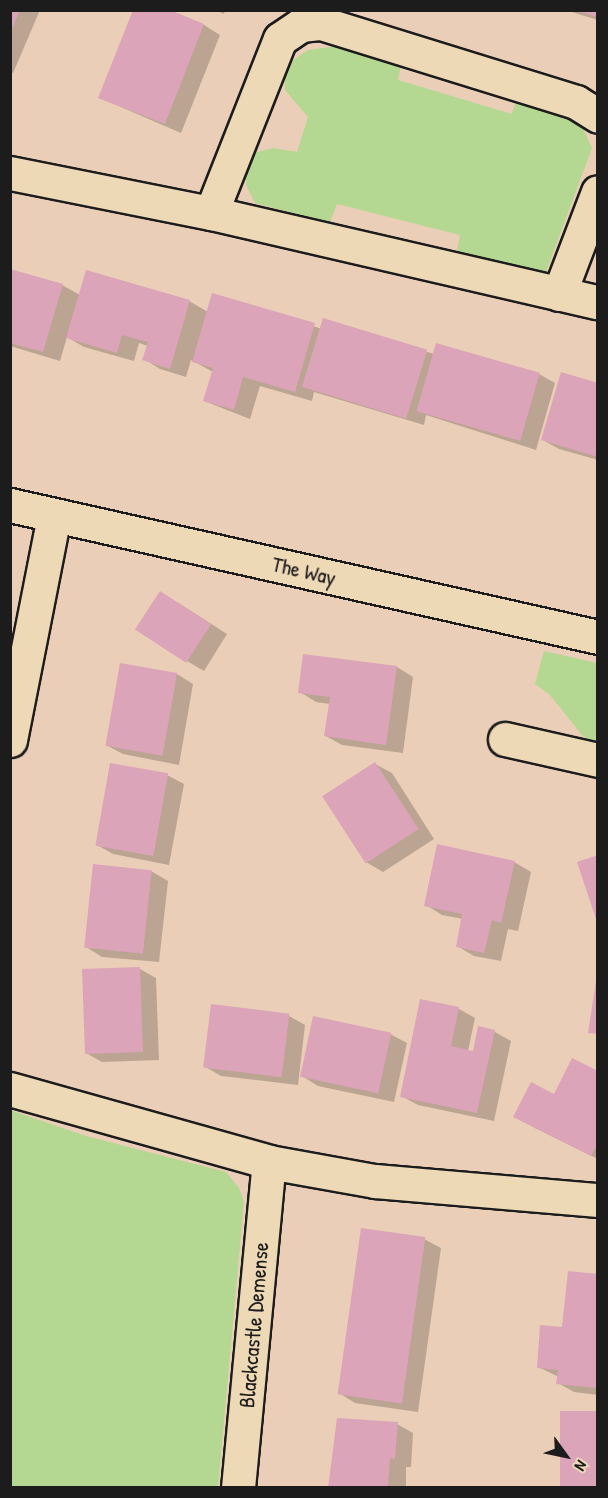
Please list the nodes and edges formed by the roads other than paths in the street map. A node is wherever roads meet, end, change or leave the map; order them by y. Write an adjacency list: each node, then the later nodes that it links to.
1 (597, 116): 4 (street)
2 (10, 173): 4 (street)
3 (597, 192): 5 (street)
4 (211, 213): 5 (street)
5 (559, 294): 6 (street)
6 (597, 303)
7 (10, 505): 8 (street, The Way)
8 (54, 515): 9 (street, The Way); 11 (street)
9 (597, 637)
10 (505, 739): 12 (street)
11 (10, 740)
12 (597, 760)
13 (10, 1089): 14 (street)
14 (269, 1162): 15 (street); 16 (street, Blackcastle Demense)
15 (597, 1200)
16 (238, 1488)

